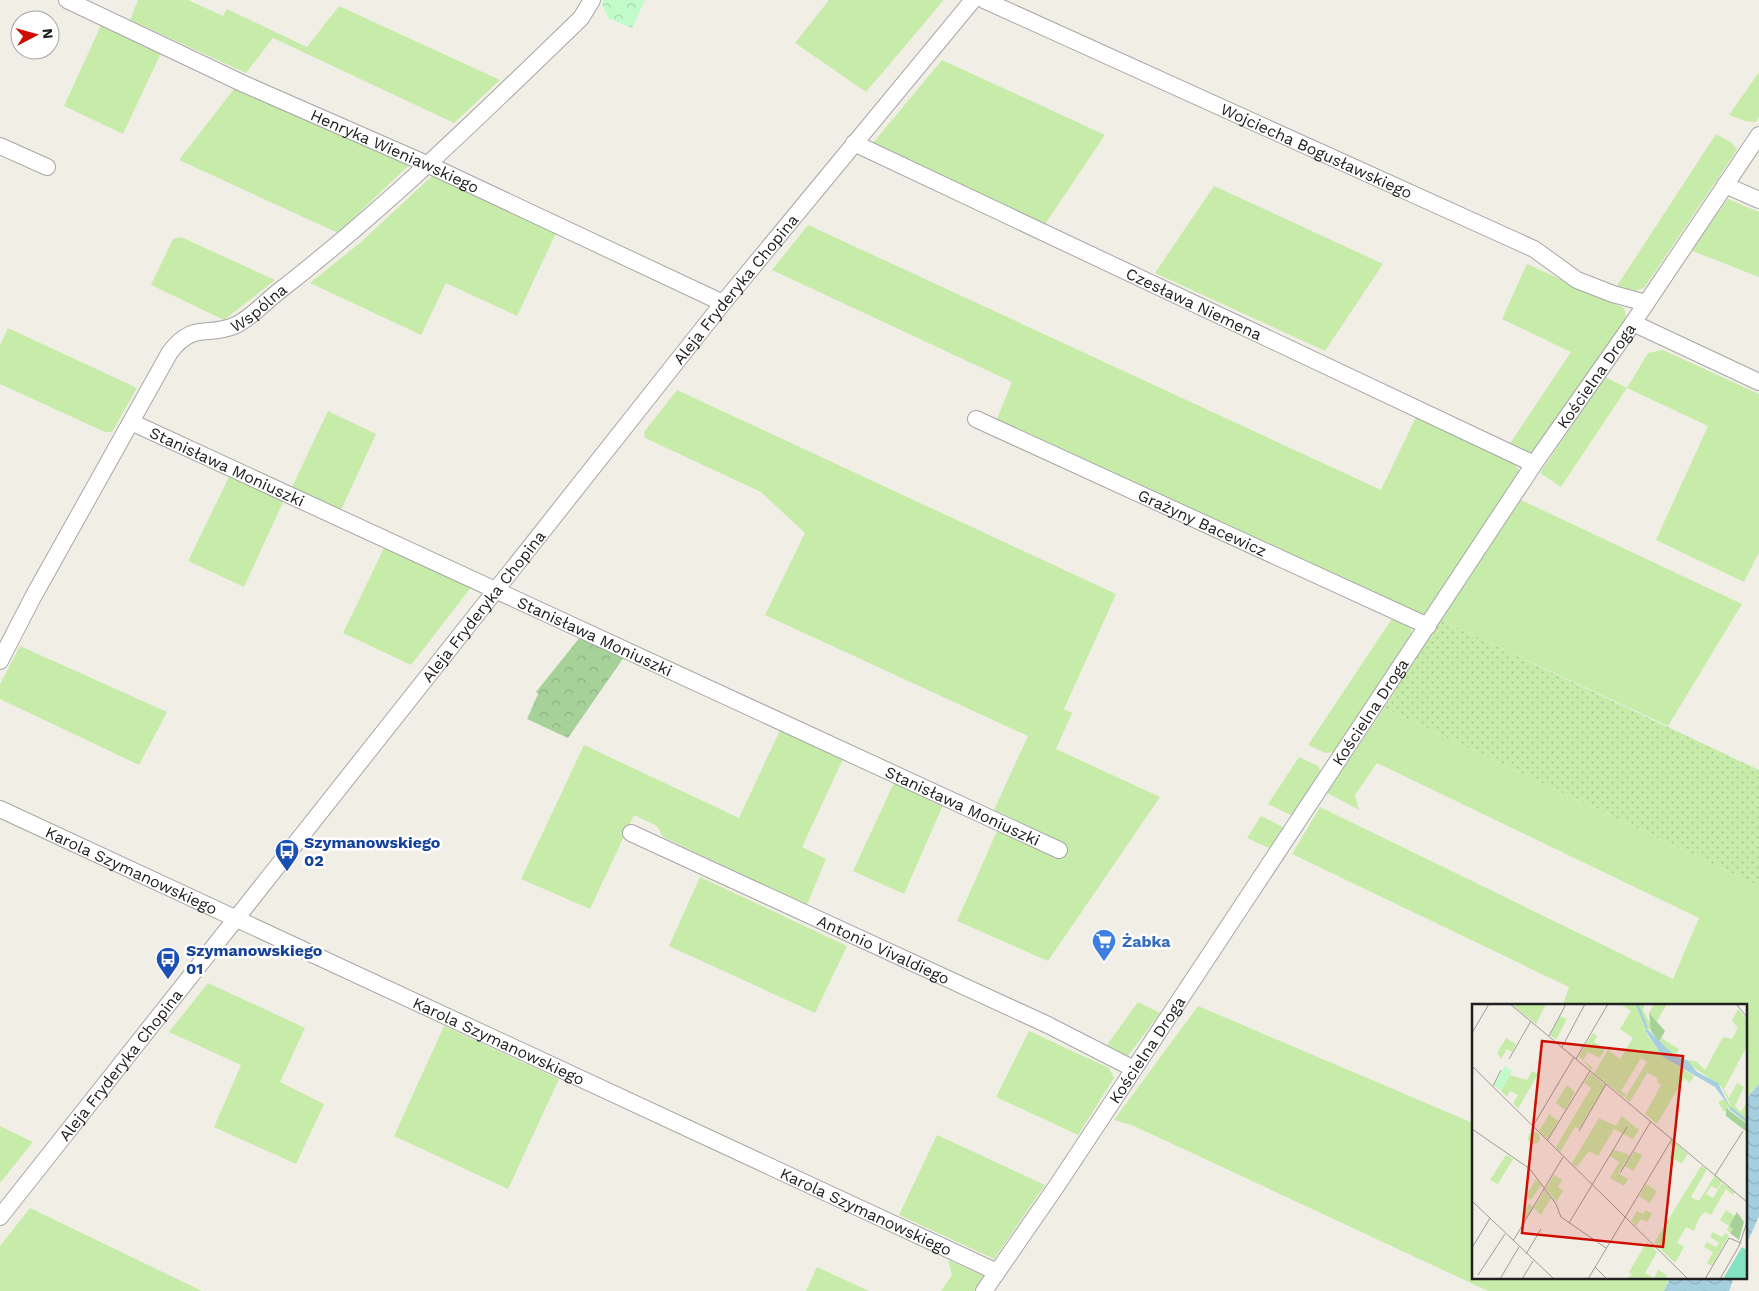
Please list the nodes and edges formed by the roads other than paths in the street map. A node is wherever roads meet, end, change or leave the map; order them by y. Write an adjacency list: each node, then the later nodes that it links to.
1 (67, 0): 8 (street, Henryka Wieniawskiego)
2 (592, 0): 8 (street, Wspólna)
3 (973, 0): 6 (street, Aleja Fryderyka Chopina)
4 (984, 0): 13 (street, Wojciecha Bogusławskiego)
5 (1759, 136): 10 (street, Kościelna Droga)
6 (854, 143): 12 (street, Aleja Fryderyka Chopina); 18 (street, Czesława Niemena)
7 (0, 146): 9 (street)
8 (429, 165): 12 (street, Henryka Wieniawskiego); 17 (street, Wspólna)
9 (47, 167)
10 (1725, 186): 11 (street); 13 (street, Kościelna Droga)
11 (1759, 200)
12 (723, 303): 19 (street, Aleja Fryderyka Chopina)
13 (1646, 303): 14 (street, Kościelna Droga)
14 (1633, 323): 15 (street); 18 (street, Kościelna Droga)
15 (1759, 382)
16 (976, 420): 20 (street, Grażyny Bacewicz)
17 (131, 422): 19 (street, Stanisława Moniuszki); 21 (street, Wspólna)
18 (1534, 464): 20 (street, Kościelna Droga)
19 (498, 590): 24 (street, Stanisława Moniuszki); 25 (street, Aleja Fryderyka Chopina)
20 (1428, 626): 26 (street, Kościelna Droga)
21 (0, 661)
22 (0, 808): 25 (street, Karola Szymanowskiego)
23 (631, 833): 26 (street, Antonio Vivaldiego)
24 (1059, 850)
25 (237, 917): 27 (street, Aleja Fryderyka Chopina); 28 (street, Karola Szymanowskiego)
26 (1134, 1069): 28 (street, Kościelna Droga)
27 (0, 1217)
28 (997, 1272): 29 (street, Kościelna Droga)
29 (984, 1291)

